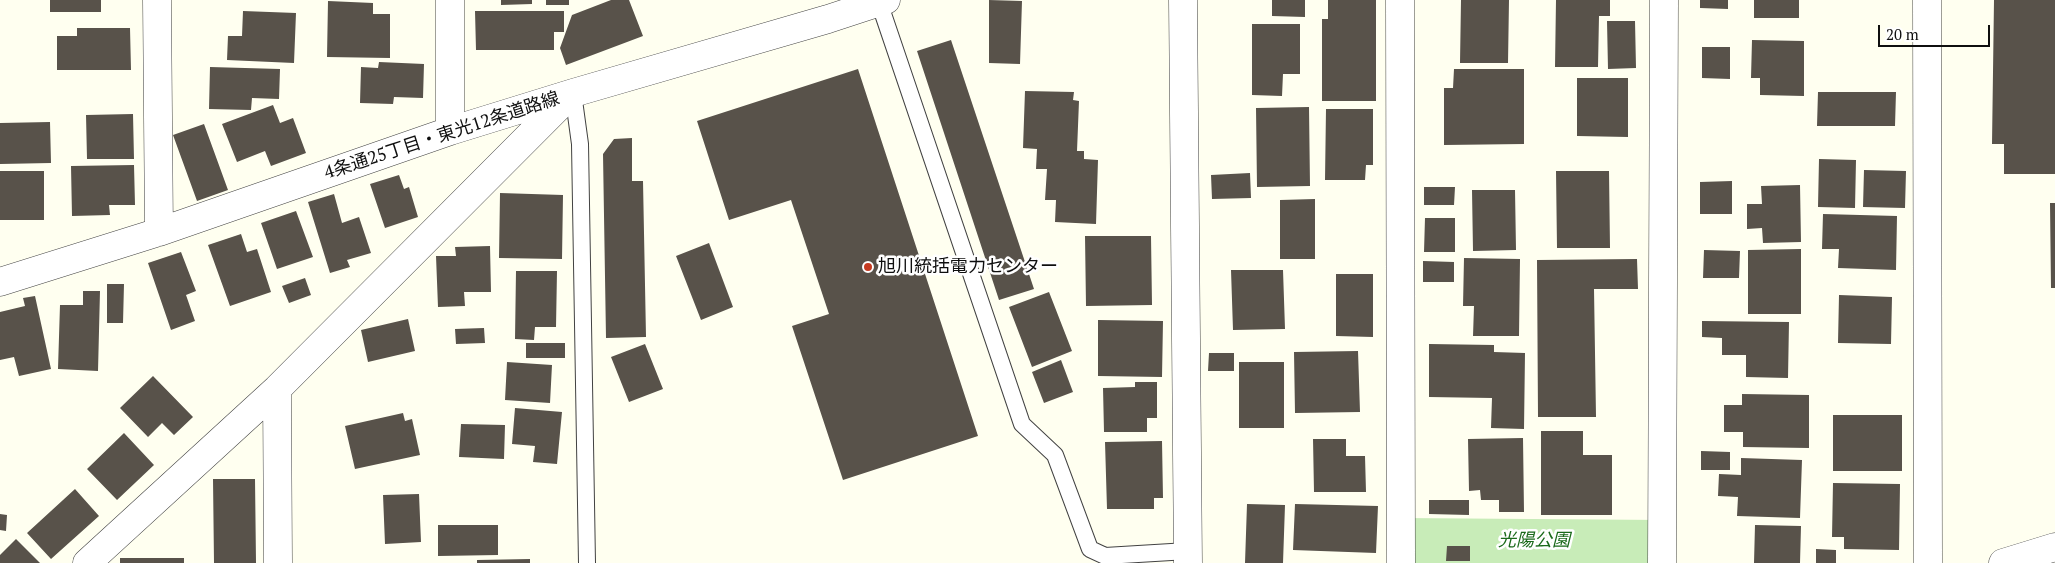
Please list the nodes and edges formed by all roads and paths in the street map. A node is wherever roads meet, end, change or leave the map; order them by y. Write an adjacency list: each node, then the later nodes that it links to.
1 (157, 0): 11 (street)
2 (450, 0): 10 (street)
3 (1183, 0): 15 (street)
4 (1400, 0): 19 (street)
5 (1664, 0): 20 (street)
6 (1927, 0): 21 (street)
7 (883, 1): 8 (street, 4条通25丁目・東光12条道路線); 15 (lane)
8 (828, 10): 9 (street, 4条通25丁目・東光12条道路線)
9 (573, 93): 10 (street, 4条通25丁目・東光12条道路線); 13 (street); 18 (lane)
10 (450, 131): 11 (street, 4条通25丁目・東光12条道路線)
11 (158, 232): 12 (street, 4条通25丁目・東光12条道路線)
12 (0, 282)
13 (277, 389): 16 (street); 17 (street)
14 (2055, 546): 22 (street)
15 (1188, 557)
16 (87, 563)
17 (278, 563)
18 (587, 563)
19 (1401, 563)
20 (1662, 563)
21 (1928, 563)
22 (2003, 563)

